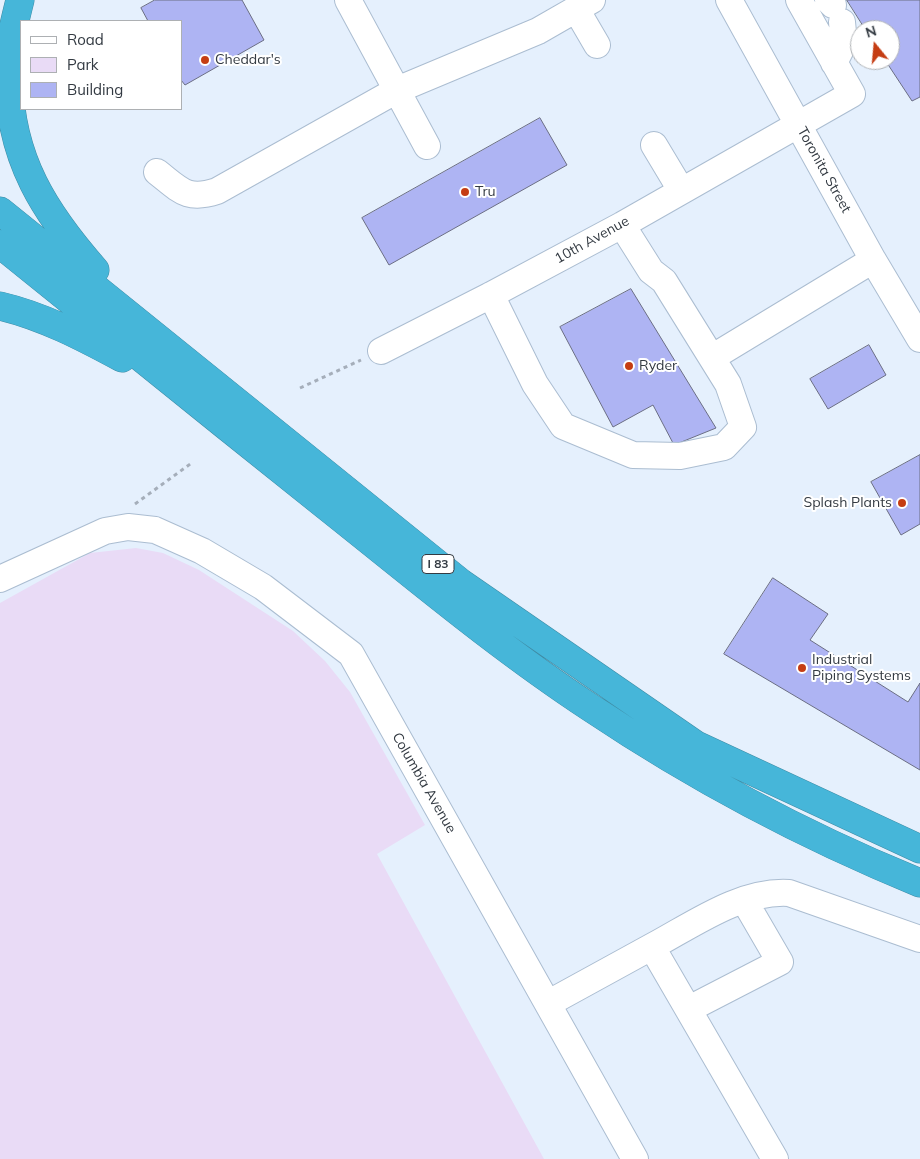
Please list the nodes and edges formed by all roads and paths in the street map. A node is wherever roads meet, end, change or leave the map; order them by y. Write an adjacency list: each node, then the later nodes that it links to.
1 (20, 0): 21 (highway)
2 (348, 0): 9 (street)
3 (730, 0): 10 (street, Toronita Street)
4 (799, 0): 8 (street)
5 (584, 5): 7 (street); 9 (street)
6 (834, 9): 8 (street)
7 (597, 45)
8 (834, 63): 10 (street, 10th Avenue)
9 (397, 90): 12 (street); 13 (street)
10 (799, 123): 14 (street, 10th Avenue); 18 (street, Toronita Street)
11 (654, 145): 14 (street)
12 (427, 146)
13 (157, 172)
14 (680, 190): 16 (street, 10th Avenue)
15 (0, 211): 21 (highway, I 83)
16 (622, 224): 19 (street, 10th Avenue); 24 (street)
17 (0, 244): 25 (highway, I 83)
18 (873, 260): 22 (street, Toronita Street); 24 (street)
19 (490, 296): 23 (street, 10th Avenue); 24 (street)
20 (0, 306): 25 (highway)
21 (144, 326): 30 (highway, I 83)
22 (920, 339)
23 (381, 351): 26 (path)
24 (713, 357)
25 (176, 386): 31 (highway, I 83)
26 (300, 388)
27 (193, 462): 28 (path)
28 (132, 506)
29 (0, 579): 35 (street, Columbia Avenue)
30 (920, 849)
31 (920, 883)
32 (744, 900): 33 (street); 34 (street); 36 (street)
33 (920, 939)
34 (652, 947): 35 (street); 36 (street)
35 (549, 1004): 37 (street, Columbia Avenue)
36 (689, 1009): 38 (street)
37 (635, 1159)
38 (775, 1159)

